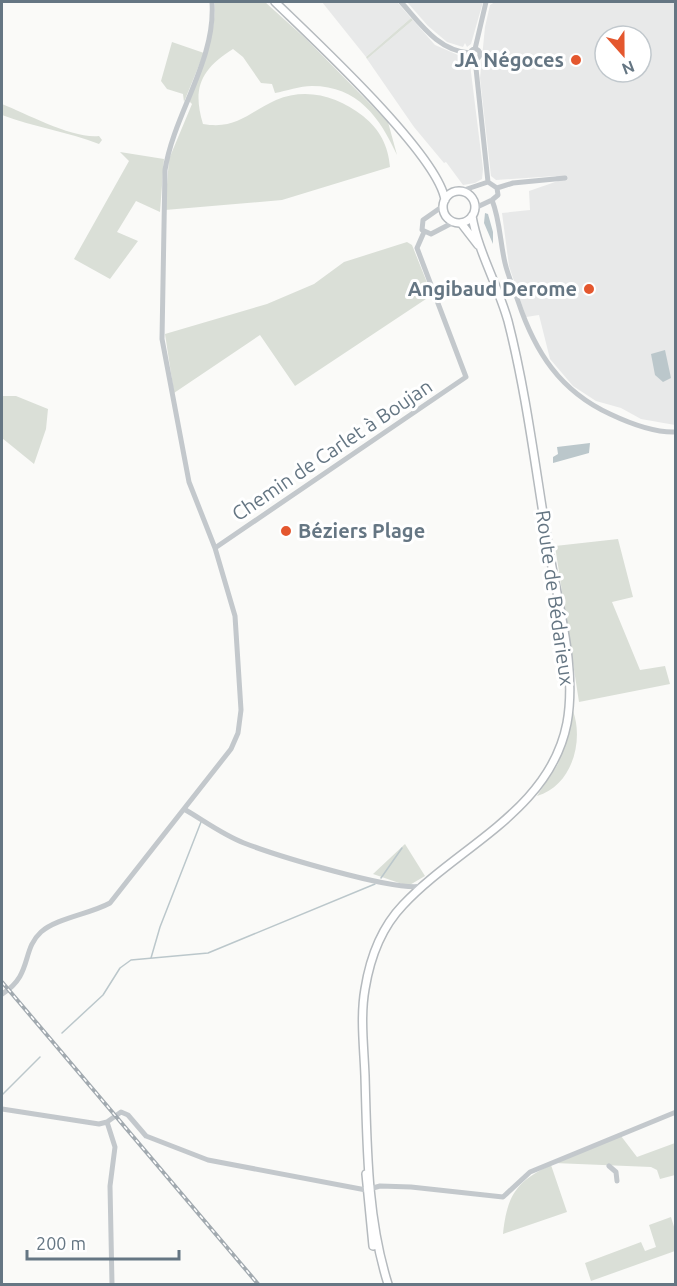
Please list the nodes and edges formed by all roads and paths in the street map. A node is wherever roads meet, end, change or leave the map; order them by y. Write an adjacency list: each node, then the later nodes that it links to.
1 (212, 2): 19 (street)
2 (275, 2): 6 (main road)
3 (401, 2): 5 (street)
4 (486, 2): 5 (street)
5 (473, 51): 8 (street)
6 (429, 168): 10 (main road); 12 (main road)
7 (565, 178): 9 (street)
8 (488, 182): 9 (street); 10 (street)
9 (497, 188): 11 (street)
10 (458, 192): 12 (main road); 13 (main road)
11 (492, 200): 13 (street); 18 (street)
12 (444, 203): 15 (main road); 16 (street)
13 (475, 208): 14 (main road)
14 (472, 216): 15 (main road); 17 (main road, Route de Bédarieux)
15 (458, 223): 16 (street); 17 (main road, Route de Bédarieux)
16 (424, 232): 19 (street, Chemin de Carlet à Boujan)
17 (484, 254): 21 (main road, Route de Bédarieux)
18 (675, 432)
19 (215, 548): 20 (street)
20 (184, 809): 21 (street); 22 (street)
21 (422, 886): 28 (main road, Route de Bédarieux)
22 (2, 994)
23 (2, 1109): 25 (street)
24 (675, 1112): 28 (street)
25 (107, 1122): 28 (street); 29 (street)
26 (609, 1166): 27 (street)
27 (617, 1182)
28 (369, 1188): 30 (main road, Route de Bédarieux); 30 (main road, Route de Bédarieux)
29 (112, 1284)
30 (388, 1284)

